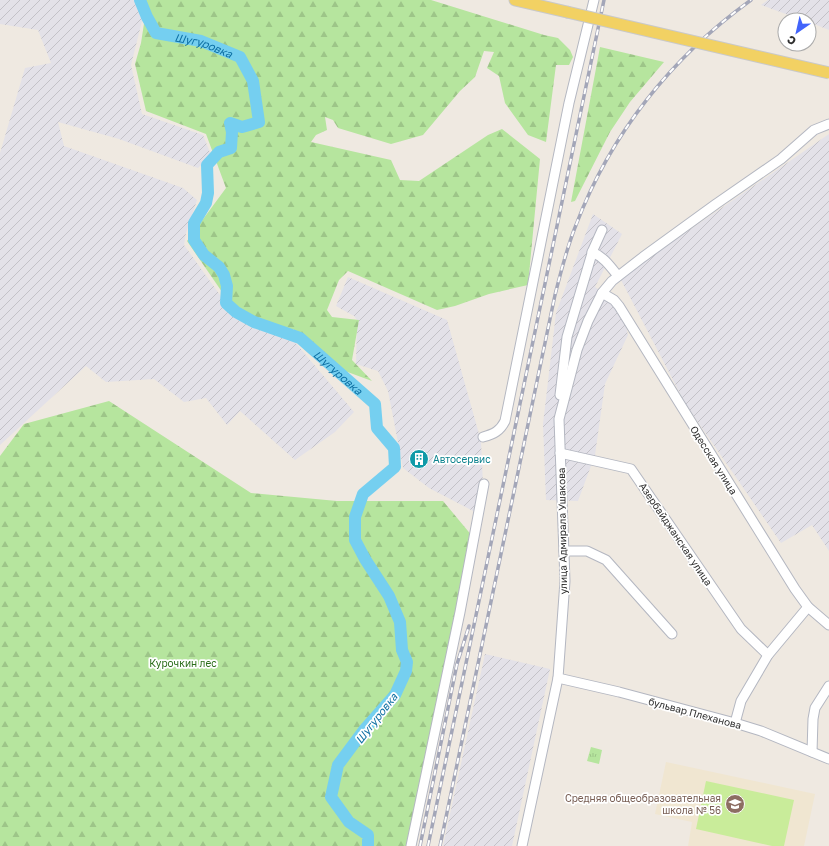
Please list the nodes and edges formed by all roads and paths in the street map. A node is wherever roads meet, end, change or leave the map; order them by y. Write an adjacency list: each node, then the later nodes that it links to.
1 (514, 0): 3 (main road, bridge)
2 (594, 0): 10 (street)
3 (829, 72)
4 (829, 124): 7 (street, улица Адмирала Ушакова)
5 (602, 230): 6 (street)
6 (592, 252): 7 (street); 9 (street)
7 (618, 276): 8 (street, улица Адмирала Ушакова)
8 (602, 293): 9 (street, улица Адмирала Ушакова); 14 (street, Одесская улица)
9 (559, 419): 11 (street, улица Адмирала Ушакова)
10 (483, 437)
11 (560, 453): 13 (street, улица Адмирала Ушакова); 17 (street, Азербайджанская улица)
12 (484, 484): 23 (street)
13 (564, 551): 16 (street); 18 (street, улица Адмирала Ушакова)
14 (808, 607): 15 (street, Одесская улица); 17 (street)
15 (829, 625)
16 (672, 634)
17 (768, 655): 20 (street)
18 (558, 678): 20 (street, бульвар Плеханова); 24 (street, улица Адмирала Ушакова)
19 (829, 686): 21 (street)
20 (735, 723): 21 (street, бульвар Плеханова)
21 (812, 752): 22 (street, бульвар Плеханова)
22 (829, 759)
23 (412, 846)
24 (522, 846)

